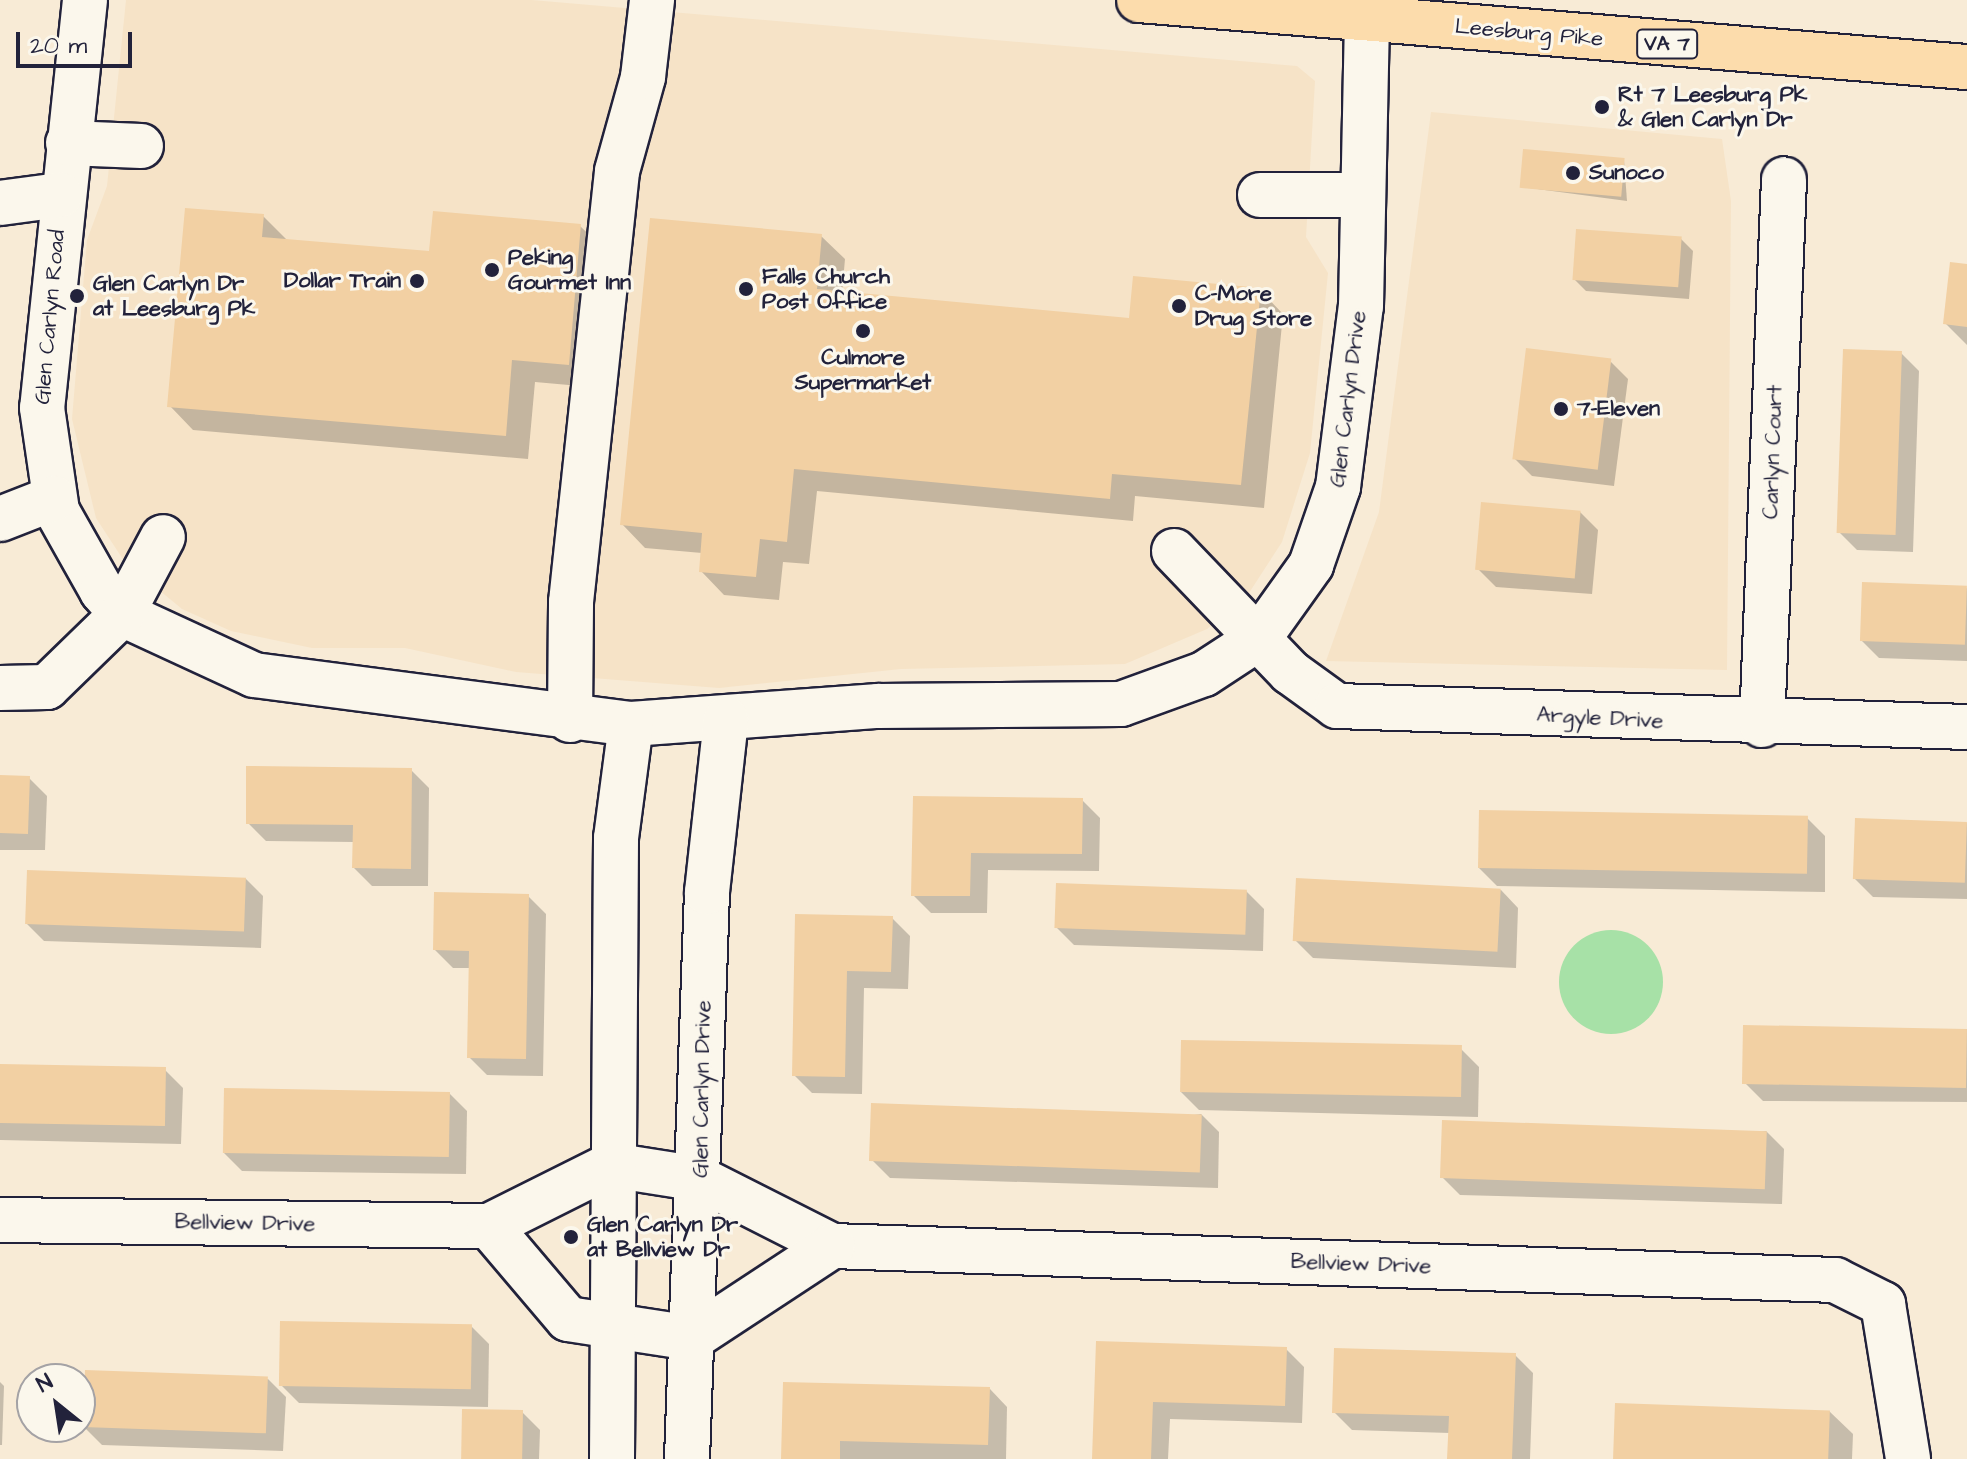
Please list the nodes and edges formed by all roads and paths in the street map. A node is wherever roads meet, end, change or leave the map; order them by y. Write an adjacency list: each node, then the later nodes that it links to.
1 (85, 0): 7 (street, Glen Carlyn Road)
2 (652, 0): 22 (street)
3 (1142, 0): 4 (main road, Leesburg Pike / VA 7)
4 (1279, 6): 5 (main road, Leesburg Pike / VA 7)
5 (1367, 20): 6 (main road, Leesburg Pike / VA 7); 12 (street, Glen Carlyn Drive)
6 (1967, 67)
7 (68, 143): 8 (street); 10 (street, Glen Carlyn Road)
8 (141, 146)
9 (1784, 179): 24 (street, Carlyn Court)
10 (60, 195): 13 (street); 14 (street, Glen Carlyn Road)
11 (1260, 195): 12 (street)
12 (1362, 195): 19 (street, Glen Carlyn Drive)
13 (0, 203)
14 (54, 498): 15 (street); 18 (street, Glen Carlyn Road)
15 (0, 519)
16 (163, 537): 18 (street)
17 (1174, 551): 19 (street, Argyle Drive)
18 (122, 614): 20 (street); 22 (street, Glen Carlyn Drive)
19 (1259, 638): 21 (street, Glen Carlyn Drive); 24 (street, Argyle Drive)
20 (0, 688)
21 (726, 719): 23 (street, Glen Carlyn Drive); 27 (street, Glen Carlyn Drive)
22 (570, 720): 23 (street, Glen Carlyn Drive)
23 (631, 724): 26 (street)
24 (1762, 725): 25 (street, Argyle Drive)
25 (1967, 727)
26 (611, 1165): 27 (street, Bellview Drive); 29 (street, Bellview Drive); 31 (street)
27 (700, 1179): 30 (street, Bellview Drive); 32 (street, Glen Carlyn Drive)
28 (0, 1220): 29 (street, Bellview Drive)
29 (489, 1226): 31 (street)
30 (832, 1246): 32 (street); 35 (street, Bellview Drive)
31 (613, 1329): 32 (street); 33 (street)
32 (692, 1338): 34 (street, Glen Carlyn Drive)
33 (612, 1459)
34 (687, 1459)
35 (1908, 1459)

